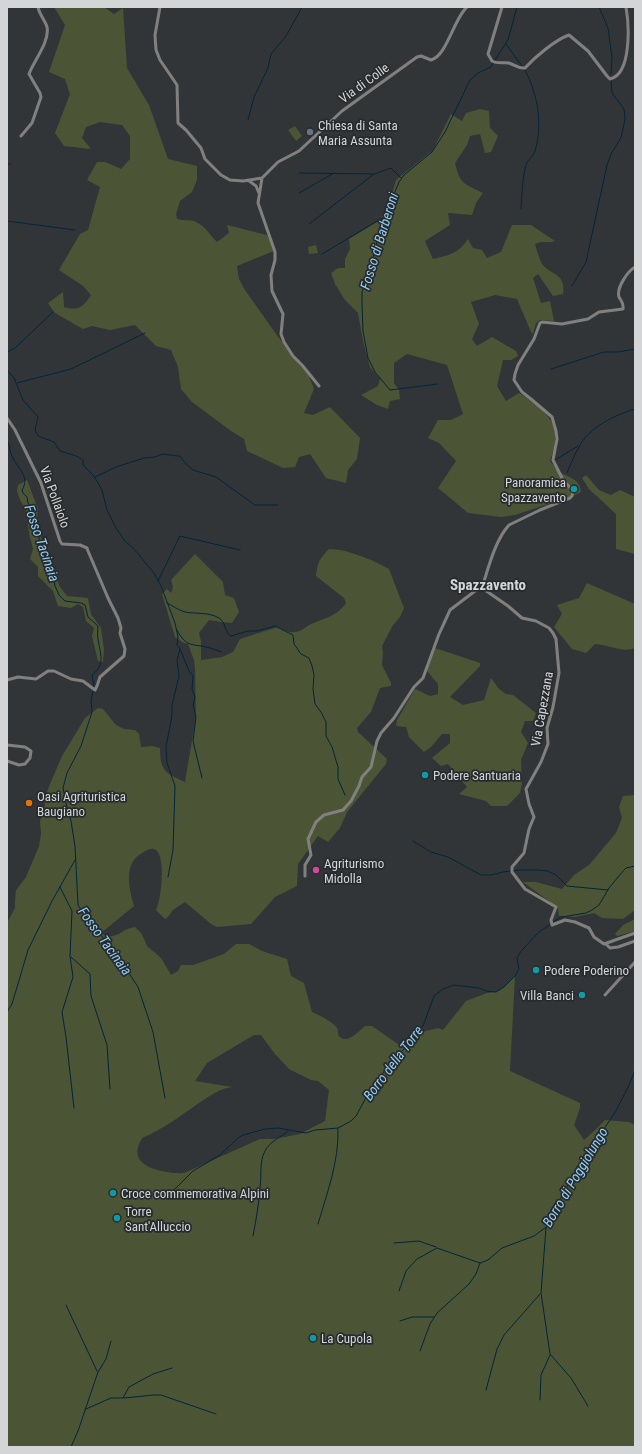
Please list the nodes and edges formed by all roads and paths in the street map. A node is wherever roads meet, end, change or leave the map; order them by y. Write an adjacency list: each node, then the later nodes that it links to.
1 (38, 7): 6 (street)
2 (160, 7): 8 (street)
3 (467, 7): 7 (street, Via di Colle)
4 (502, 7): 5 (street)
5 (626, 7)
6 (21, 136)
7 (262, 178): 8 (street); 9 (street)
8 (248, 180): 9 (street)
9 (260, 194): 11 (street)
10 (635, 267): 13 (street)
11 (319, 386)
12 (7, 418): 14 (street, Via Pollaiolo)
13 (480, 588): 17 (street); 20 (street, Via Capezzana)
14 (7, 680)
15 (7, 745): 16 (street)
16 (7, 761)
17 (305, 876)
18 (635, 933): 20 (street)
19 (635, 941): 20 (street)
20 (606, 944)
21 (635, 962): 22 (street)
22 (606, 994)

